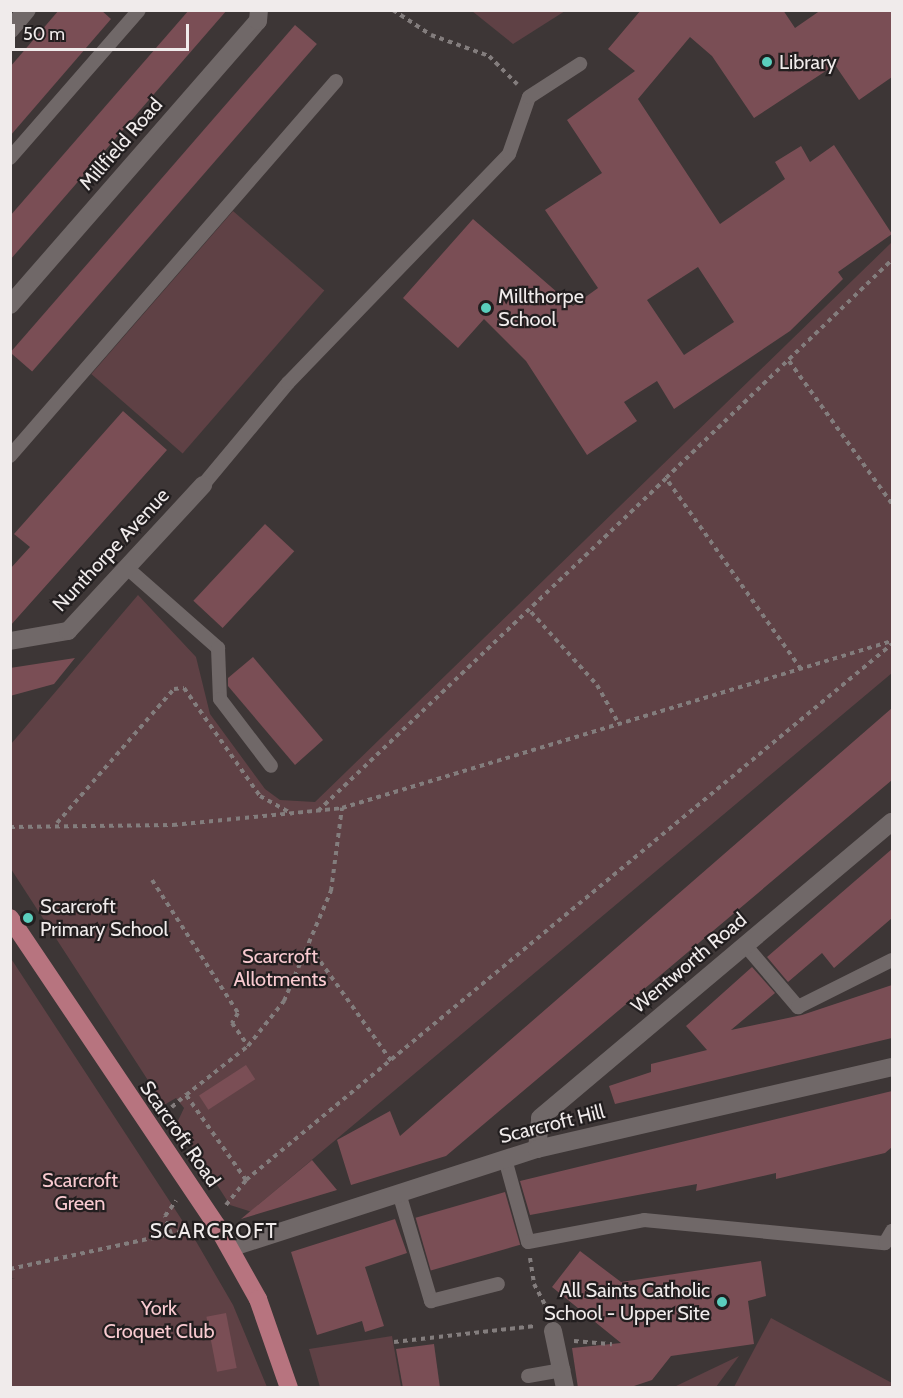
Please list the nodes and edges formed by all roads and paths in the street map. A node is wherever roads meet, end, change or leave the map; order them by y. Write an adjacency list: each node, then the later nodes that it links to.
1 (27, 10): 5 (street)
2 (139, 10): 9 (lane)
3 (259, 10): 11 (street, Millfield Road)
4 (393, 10): 8 (path)
5 (10, 30)
6 (580, 64): 8 (lane)
7 (336, 81): 13 (lane)
8 (529, 97): 15 (lane)
9 (10, 158)
10 (892, 260): 12 (path)
11 (10, 304)
12 (789, 361): 14 (path); 16 (path)
13 (10, 456)
14 (666, 478): 18 (path); 21 (path)
15 (202, 485): 17 (street, Nunthorpe Avenue)
16 (892, 504)
17 (126, 567): 19 (street, Nunthorpe Avenue); 23 (lane)
18 (531, 612): 22 (path); 25 (path)
19 (10, 640)
20 (892, 643): 21 (path); 36 (path)
21 (801, 669): 22 (path)
22 (618, 724): 24 (path)
23 (271, 766)
24 (342, 808): 25 (path); 33 (path)
25 (318, 812): 26 (path)
26 (295, 815): 28 (path); 28 (path)
27 (892, 822): 32 (street, Wentworth Road)
28 (56, 824): 29 (path)
29 (10, 827)
30 (152, 880): 35 (path)
31 (10, 918): 43 (main road, Scarcroft Road)
32 (745, 945): 34 (lane); 40 (street, Wentworth Road)
33 (310, 947): 35 (path); 36 (path)
34 (892, 960)
35 (248, 1046): 38 (path)
36 (392, 1062): 42 (path)
37 (892, 1067): 40 (street, Scarcroft Hill)
38 (186, 1095): 39 (path); 42 (path)
39 (180, 1103)
40 (537, 1149): 41 (street, Scarcroft Hill)
41 (505, 1159): 44 (street, Scarcroft Hill); 49 (lane)
42 (246, 1180): 45 (path)
43 (192, 1188): 48 (path); 50 (main road, Scarcroft Road)
44 (399, 1193): 50 (street, Scarcroft Hill); 52 (lane)
45 (223, 1212)
46 (200, 1227): 48 (path)
47 (892, 1231): 49 (lane)
48 (171, 1234): 51 (path)
49 (528, 1242): 53 (path)
50 (230, 1248): 58 (main road, Scarcroft Road)
51 (10, 1269)
52 (498, 1284)
53 (554, 1332): 54 (path); 55 (path); 57 (street)
54 (394, 1342)
55 (612, 1344)
56 (528, 1376): 57 (lane)
57 (564, 1379)
58 (289, 1388)

